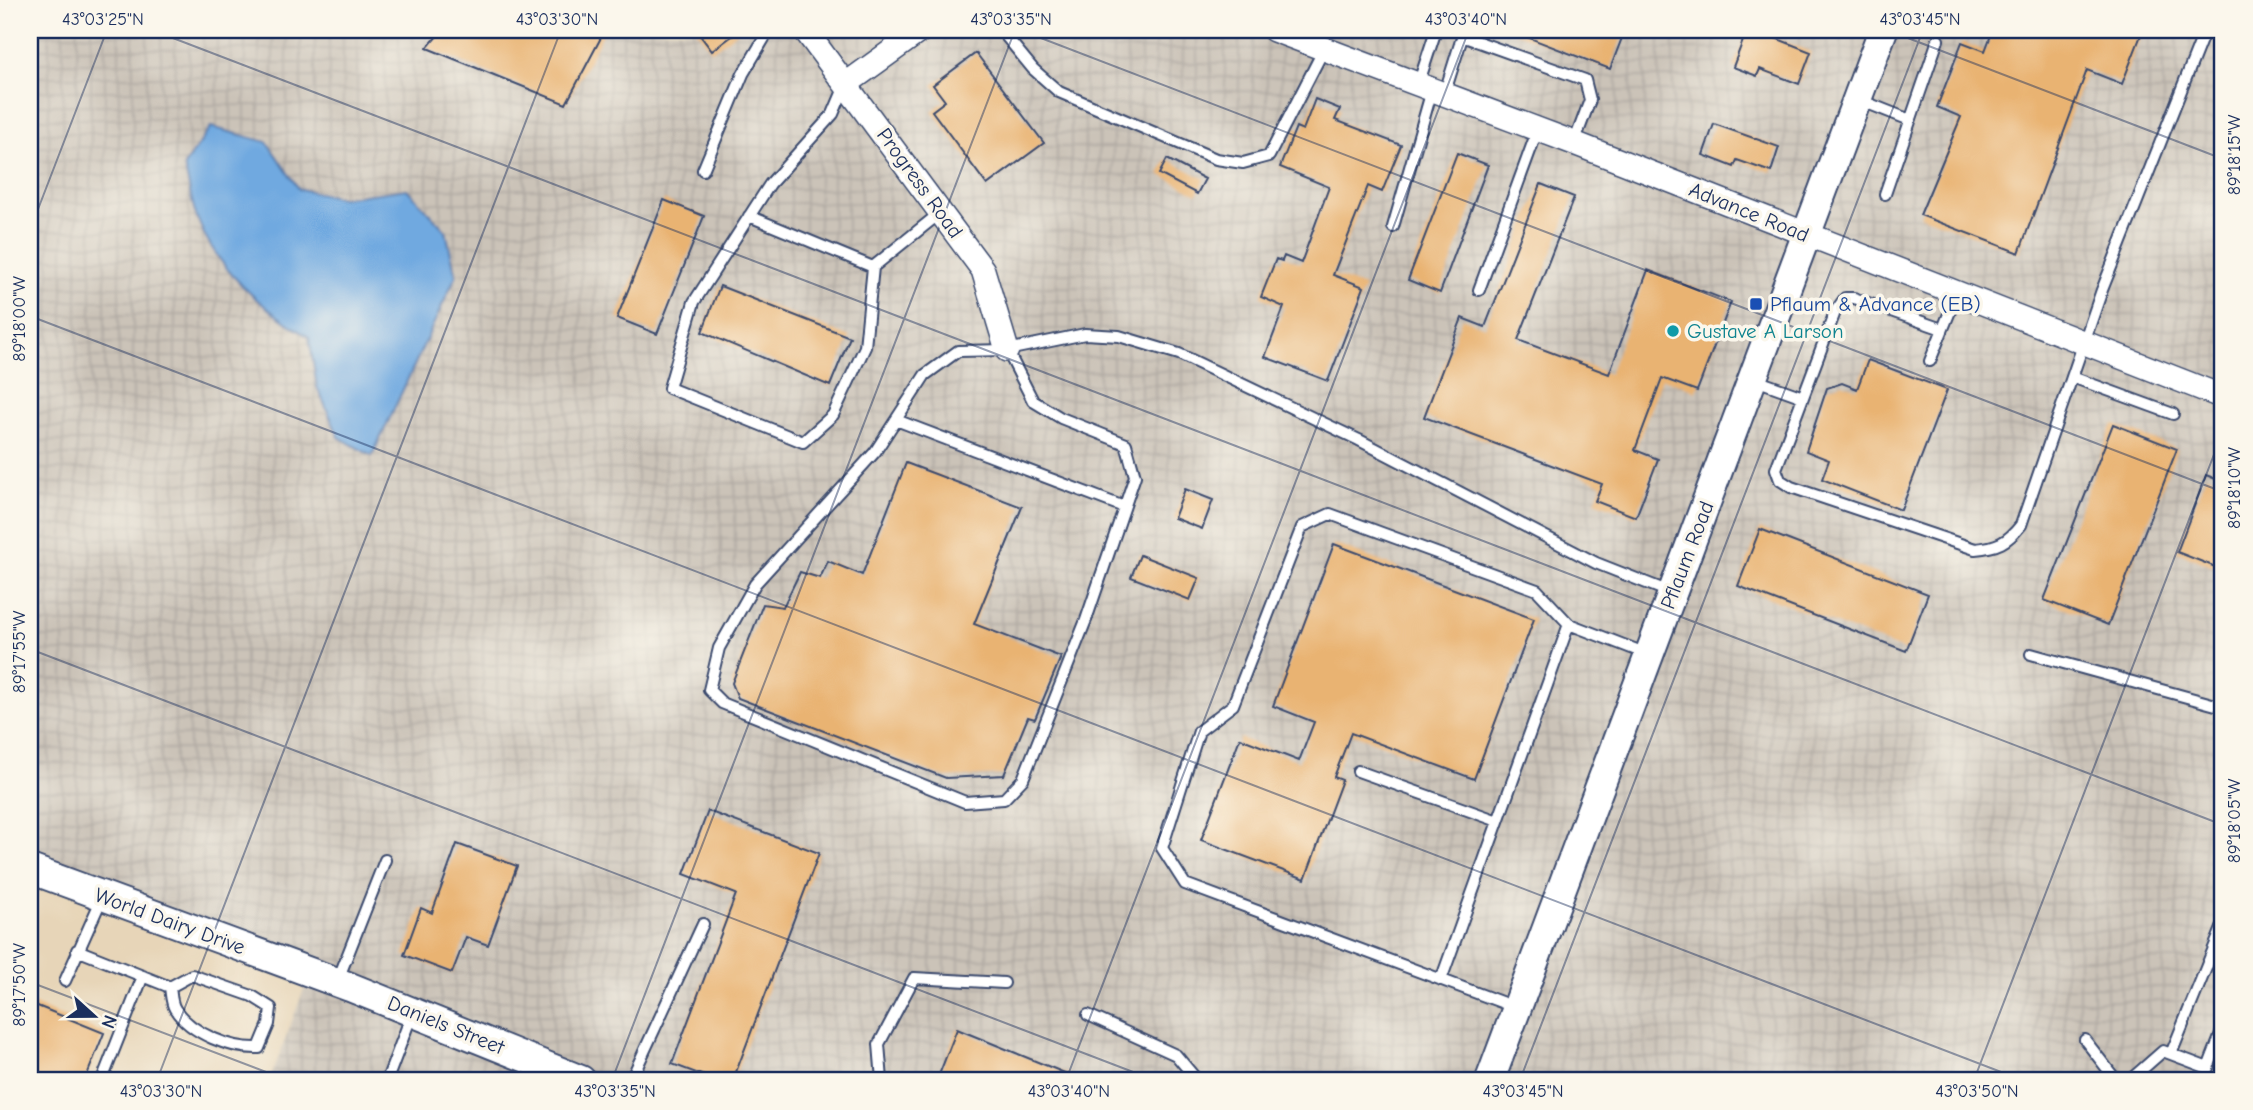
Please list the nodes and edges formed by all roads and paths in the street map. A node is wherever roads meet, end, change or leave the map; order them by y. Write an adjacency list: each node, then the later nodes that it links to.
1 (769, 30): 18 (lane)
2 (805, 30): 12 (street, Progress Road)
3 (921, 30): 12 (street)
4 (1001, 30): 11 (lane)
5 (1274, 30): 11 (street, Advance Road)
6 (1434, 30): 13 (lane)
7 (1883, 30): 14 (street, Pflaum Road)
8 (2205, 30): 28 (lane)
9 (1463, 33): 13 (lane); 17 (lane)
10 (1938, 40): 15 (lane)
11 (1324, 49): 13 (street, Advance Road)
12 (846, 84): 20 (street, Progress Road); 21 (lane)
13 (1431, 90): 16 (street, Advance Road); 22 (lane)
14 (1857, 99): 15 (lane); 23 (street, Pflaum Road)
15 (1910, 120): 19 (lane)
16 (1538, 129): 17 (street, Advance Road); 25 (lane)
17 (1574, 143): 23 (street, Advance Road)
18 (703, 170)
19 (1885, 194)
20 (941, 212): 24 (lane); 29 (street, Progress Road)
21 (749, 216): 24 (lane); 24 (lane)
22 (1393, 227)
23 (1806, 236): 26 (street, Advance Road); 32 (street, Pflaum Road)
24 (873, 267)
25 (1479, 289)
26 (1957, 294): 27 (lane); 28 (street, Advance Road)
27 (1942, 329): 30 (lane); 33 (lane)
28 (2084, 343): 31 (lane); 34 (street, Advance Road)
29 (1007, 350): 36 (lane); 37 (lane); 38 (lane)
30 (1930, 361)
31 (2072, 377): 33 (lane); 35 (lane)
32 (1753, 379): 33 (lane); 38 (street, Pflaum Road)
33 (1802, 397)
34 (2223, 397)
35 (2173, 414)
36 (896, 420): 37 (lane); 37 (lane)
37 (1124, 507)
38 (1673, 593): 41 (street, Pflaum Road)
39 (1569, 624): 41 (lane); 44 (lane); 53 (lane)
40 (2031, 654): 42 (lane)
41 (1650, 655): 58 (street, Pflaum Road)
42 (2222, 703)
43 (1358, 771): 44 (lane)
44 (1498, 821): 53 (lane)
45 (385, 860): 55 (lane)
46 (30, 869): 47 (street, World Dairy Drive)
47 (103, 895): 50 (lane); 51 (street, World Dairy Drive)
48 (703, 924): 67 (lane)
49 (2223, 926): 63 (lane)
50 (77, 950): 52 (lane); 54 (lane)
51 (310, 973): 55 (street, Daniels Street)
52 (143, 976): 57 (lane); 64 (lane)
53 (1441, 980): 58 (lane)
54 (65, 981)
55 (337, 982): 59 (street, Daniels Street)
56 (1004, 983): 68 (lane)
57 (170, 987): 57 (lane)
58 (1517, 1009): 70 (street, Pflaum Road)
59 (413, 1012): 65 (lane); 66 (street, Daniels Street)
60 (1088, 1015): 69 (lane)
61 (2223, 1029): 63 (lane)
62 (2085, 1040): 71 (lane)
63 (2171, 1054): 72 (lane)
64 (102, 1080)
65 (387, 1080)
66 (581, 1080)
67 (631, 1080)
68 (882, 1080)
69 (1197, 1080)
70 (1490, 1080)
71 (2116, 1080)
72 (2130, 1080)

